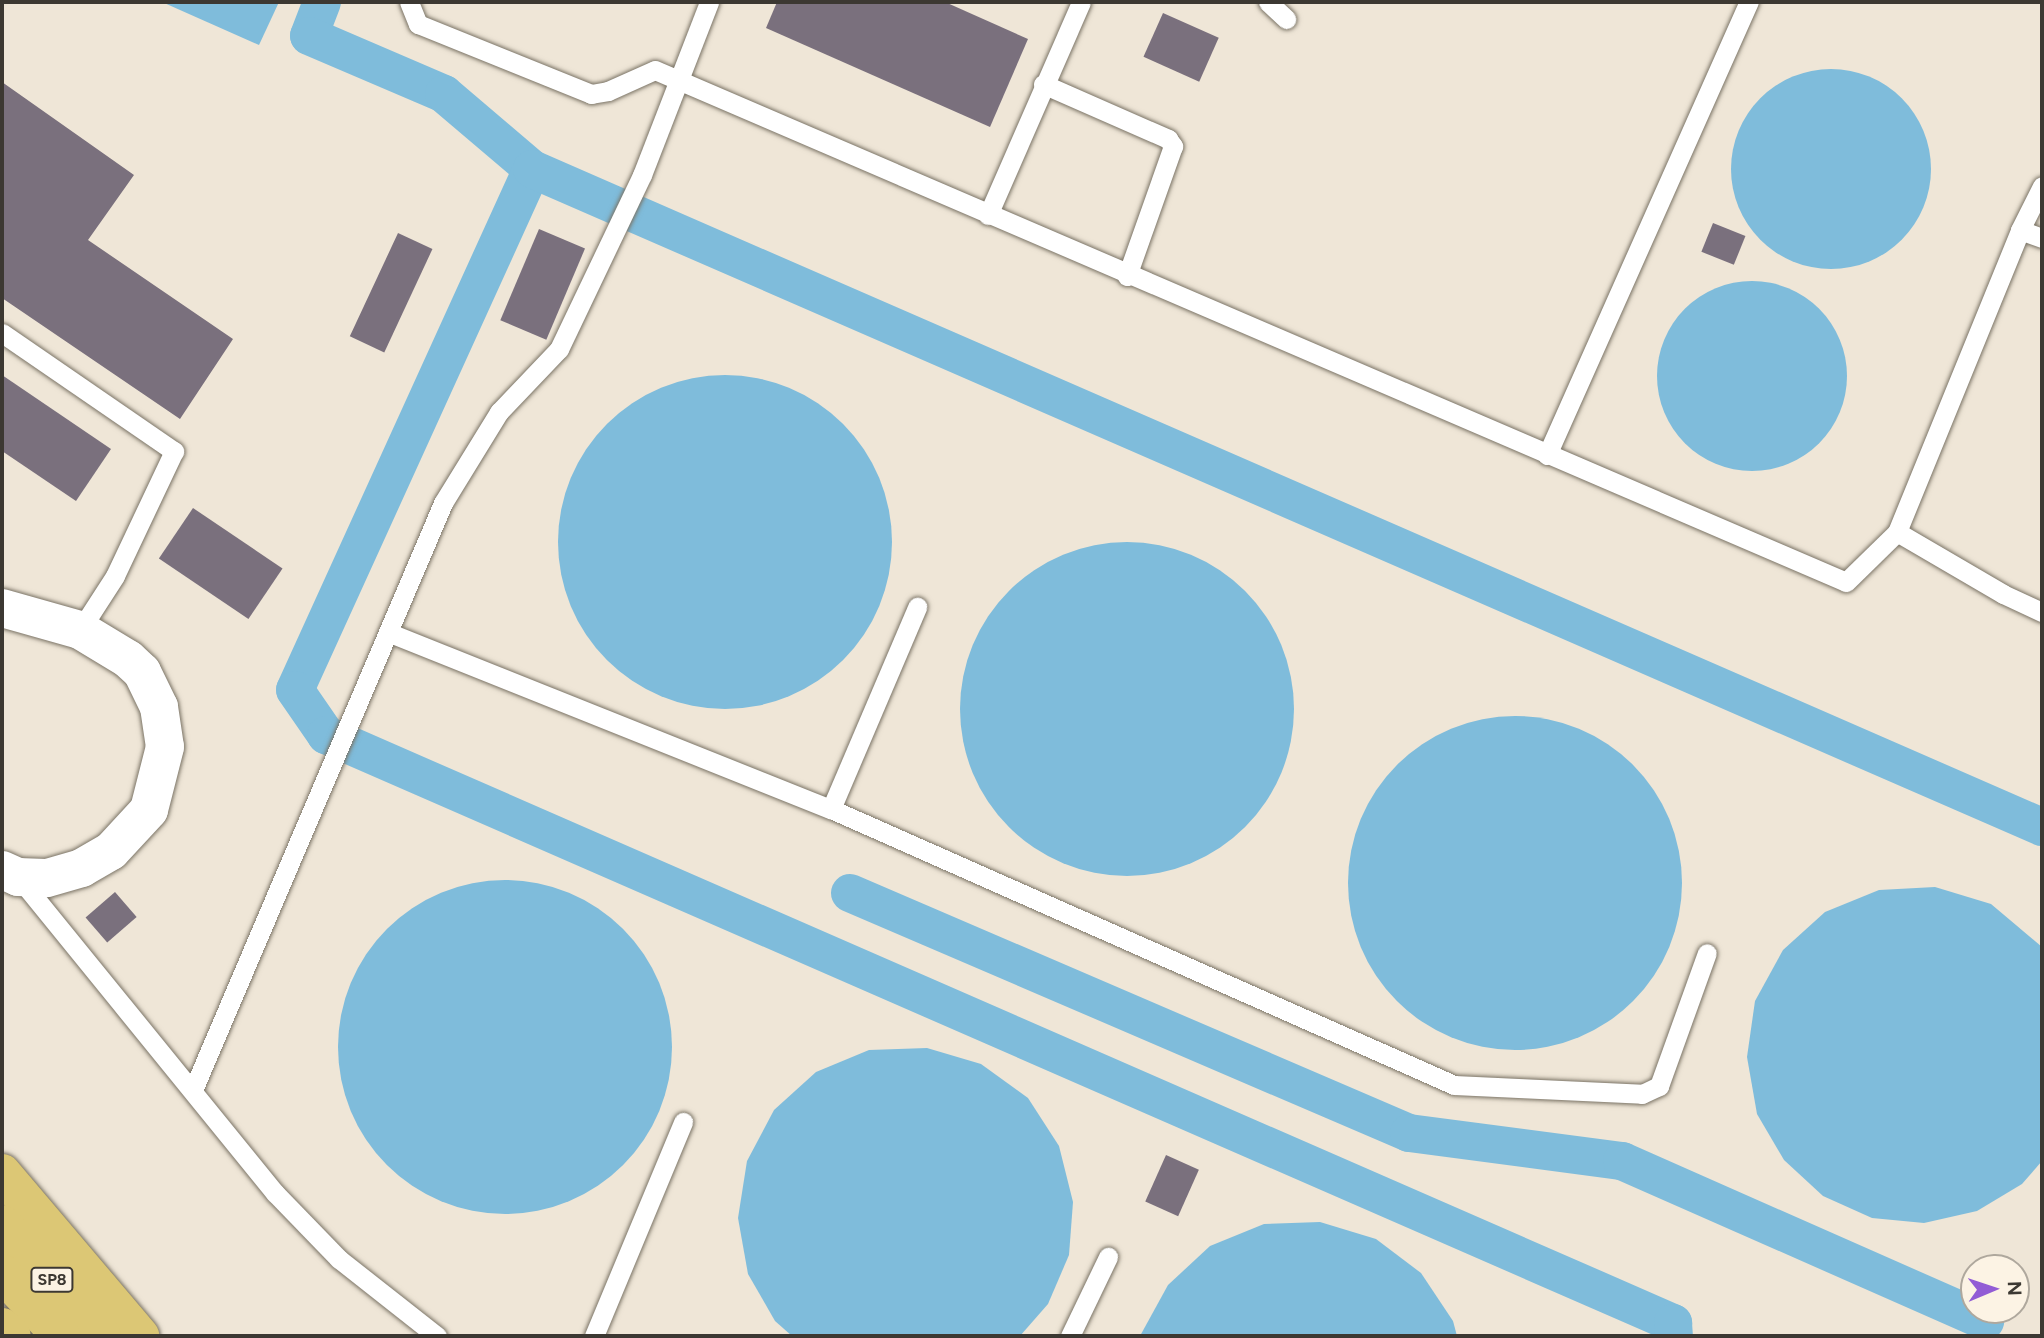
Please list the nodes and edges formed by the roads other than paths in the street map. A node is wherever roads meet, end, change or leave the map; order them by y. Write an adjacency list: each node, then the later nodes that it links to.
1 (409, 2): 7 (lane)
2 (709, 2): 7 (lane)
3 (1081, 2): 8 (lane)
4 (1268, 2): 6 (lane)
5 (1749, 2): 15 (lane)
6 (1286, 19)
7 (680, 82): 10 (lane); 21 (lane)
8 (1043, 84): 10 (lane); 13 (lane)
9 (2042, 186): 11 (lane)
10 (988, 215): 13 (lane)
11 (2020, 230): 12 (lane); 16 (lane)
12 (2042, 238)
13 (1127, 276): 15 (lane)
14 (2, 333): 20 (lane)
15 (1547, 455): 16 (lane)
16 (1897, 532): 19 (lane)
17 (917, 607): 22 (lane)
18 (2, 608): 20 (street)
19 (2042, 612)
20 (80, 630): 23 (street)
21 (390, 633): 22 (lane); 25 (lane)
22 (831, 808): 24 (lane)
23 (10, 873): 25 (lane)
24 (1707, 953)
25 (193, 1090): 36 (lane)
26 (683, 1122): 37 (lane)
27 (2, 1173): 35 (main road)
28 (2, 1224): 34 (main road, SP8)
29 (1108, 1257): 38 (lane)
30 (2, 1273): 33 (main road, SP8)
31 (2, 1327): 32 (main road)
32 (12, 1336)
33 (61, 1336)
34 (102, 1336)
35 (140, 1336)
36 (437, 1336)
37 (594, 1336)
38 (1070, 1336)

